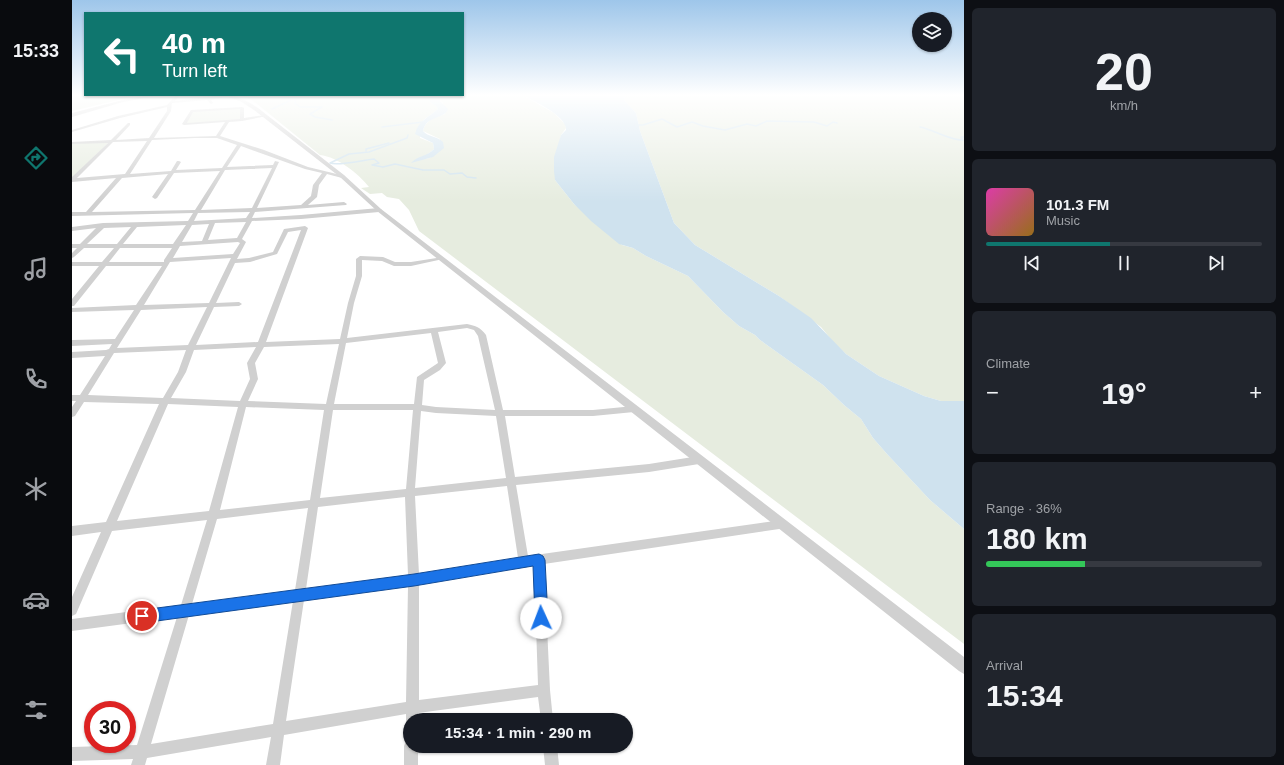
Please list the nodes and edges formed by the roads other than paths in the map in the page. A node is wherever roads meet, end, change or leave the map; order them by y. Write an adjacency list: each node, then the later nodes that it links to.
1 (87, 131): 10 (street)
2 (122, 131): 9 (street)
3 (156, 131): 8 (street)
4 (222, 131): 7 (street)
5 (284, 131): 20 (street)
6 (198, 132): 7 (street); 8 (street)
7 (217, 138): 12 (street)
8 (151, 139): 9 (street); 19 (street)
9 (113, 140): 10 (street); 22 (street)
10 (86, 141): 11 (street)
11 (72, 143)
12 (240, 144): 13 (street); 16 (street)
13 (280, 158): 15 (street); 18 (street)
14 (179, 162): 17 (street)
15 (274, 166): 16 (street); 26 (street)
16 (223, 169): 17 (street); 28 (street)
17 (173, 172): 19 (street); 23 (street)
18 (325, 173): 20 (street); 25 (street)
19 (127, 175): 21 (street)
20 (342, 176): 27 (street)
21 (120, 177): 22 (street); 30 (street)
22 (72, 180)
23 (156, 197)
24 (344, 204): 25 (street)
25 (302, 207): 26 (street); 32 (street)
26 (253, 210): 28 (street); 33 (street)
27 (379, 210): 32 (street); 48 (street)
28 (196, 211): 31 (street); 35 (street)
29 (72, 214): 30 (street)
30 (87, 214): 31 (street)
31 (112, 214): 37 (street)
32 (301, 217): 33 (street); 38 (street)
33 (250, 219): 34 (street); 40 (street)
34 (214, 222): 35 (street); 41 (street)
35 (189, 223): 36 (street); 42 (street)
36 (135, 225): 37 (street); 45 (street)
37 (102, 226): 39 (street); 44 (street)
38 (305, 228): 49 (street); 63 (street)
39 (72, 229)
40 (239, 240): 41 (street); 47 (street)
41 (204, 243): 42 (street)
42 (176, 245): 45 (street); 50 (street)
43 (72, 246): 44 (street)
44 (83, 246): 45 (street); 46 (street)
45 (118, 246): 52 (street)
46 (72, 256)
47 (234, 258): 49 (street); 50 (street); 55 (street)
48 (441, 258): 61 (street); 73 (street)
49 (250, 260): 53 (street)
50 (167, 262): 52 (street); 57 (street)
51 (72, 264): 52 (street)
52 (104, 264): 54 (street)
53 (246, 268)
54 (72, 304)
55 (212, 304): 56 (street); 57 (street); 64 (street)
56 (238, 304)
57 (139, 306): 58 (street); 60 (street)
58 (72, 310)
59 (434, 330): 61 (street); 72 (street); 74 (street)
60 (118, 341): 62 (street); 65 (street)
61 (344, 341): 63 (street); 71 (street)
62 (72, 343)
63 (261, 345): 64 (street); 70 (street)
64 (191, 347): 65 (street); 69 (street)
65 (111, 351): 66 (street); 68 (street)
66 (72, 355)
67 (72, 398): 68 (street)
68 (82, 398): 69 (street); 75 (street)
69 (165, 401): 70 (street); 82 (street)
70 (243, 404): 71 (street); 80 (street)
71 (329, 407): 72 (street); 79 (street)
72 (416, 407): 74 (street); 78 (street)
73 (634, 409): 74 (street); 76 (street)
74 (500, 413): 77 (street)
75 (72, 414)
76 (699, 460): 77 (street); 81 (street)
77 (511, 481): 78 (street); 85 (street)
78 (410, 492): 79 (street); 86 (street)
79 (314, 503): 80 (street); 87 (street)
80 (213, 516): 82 (street); 89 (street)
81 (782, 525): 84 (street); 91 (street)
82 (108, 527): 83 (street); 88 (street)
83 (72, 531)
84 (539, 560): 85 (street); 92 (street)
85 (524, 562): 86 (street)
86 (414, 580): 87 (street); 93 (street)
87 (299, 594): 89 (street); 97 (street)
88 (72, 610)
89 (184, 611): 90 (street); 98 (street)
90 (72, 625)
91 (964, 666)
92 (544, 690): 94 (street); 95 (street)
93 (412, 713)
94 (418, 713)
95 (546, 713)
96 (403, 715): 97 (street)
97 (278, 728): 98 (street); 103 (street)
98 (142, 752): 101 (street); 102 (street)
99 (411, 753): 104 (street)
100 (551, 753): 105 (street)
101 (72, 754)
102 (138, 765)
103 (273, 765)
104 (411, 765)
105 (552, 765)

